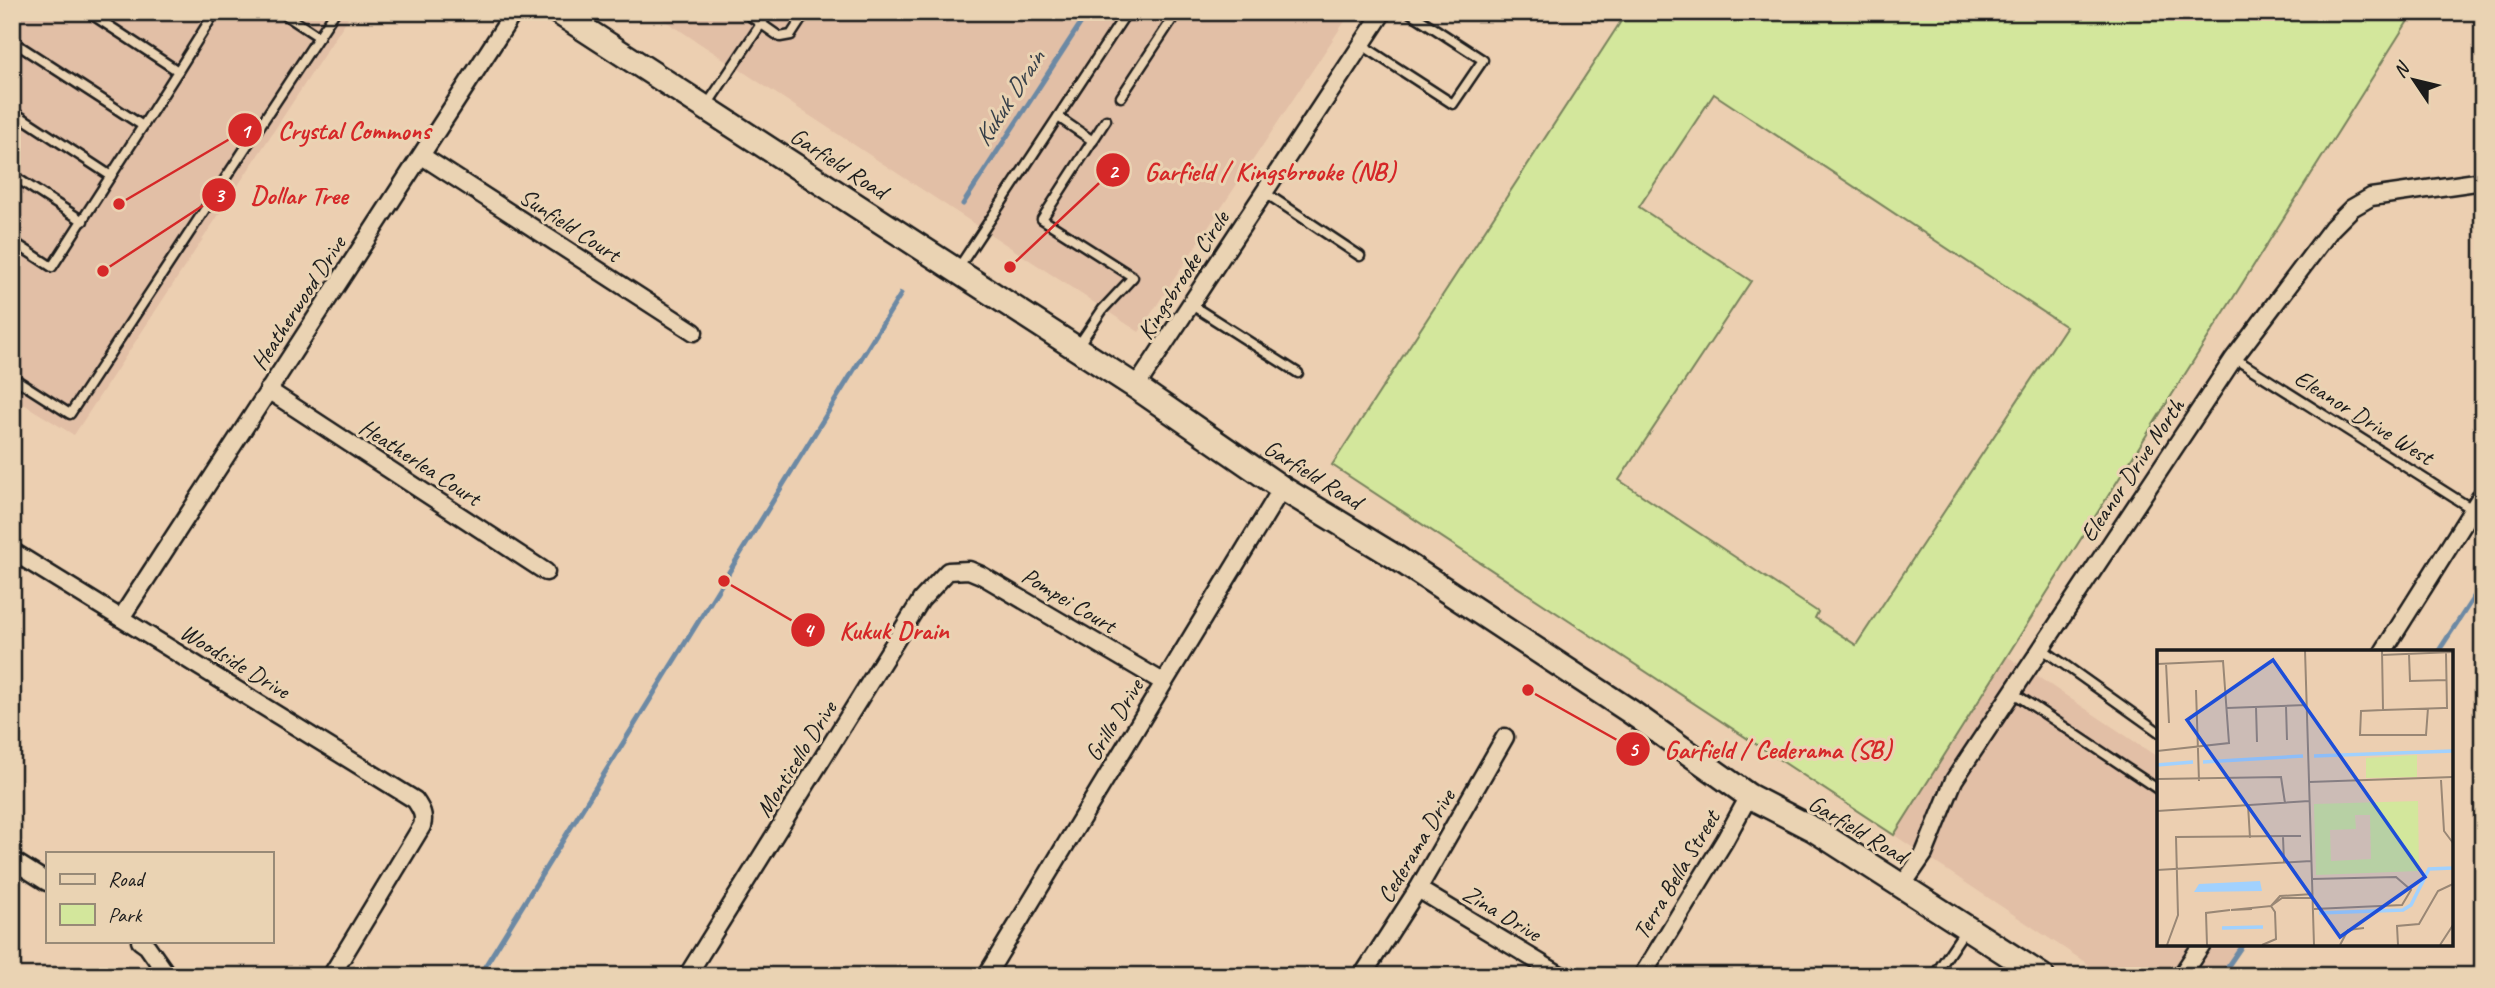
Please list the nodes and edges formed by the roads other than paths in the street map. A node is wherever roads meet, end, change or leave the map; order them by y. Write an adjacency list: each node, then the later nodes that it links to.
1 (88, 12): 18 (lane)
2 (215, 12): 18 (lane)
3 (281, 12): 15 (lane)
4 (335, 12): 15 (lane)
5 (514, 12): 26 (street, Heatherwood Drive)
6 (558, 12): 20 (main road, Garfield Road)
7 (744, 12): 14 (lane)
8 (769, 12): 14 (lane)
9 (806, 12): 14 (lane)
10 (1127, 12): 22 (lane)
11 (1177, 12): 19 (lane)
12 (1383, 12): 17 (street, Kingsbrooke Circle)
13 (1409, 12): 17 (lane)
14 (761, 24): 20 (lane)
15 (318, 37): 40 (lane)
16 (12, 41): 24 (lane)
17 (1362, 45): 30 (street, Kingsbrooke Circle)
18 (178, 71): 24 (lane)
19 (1121, 97)
20 (706, 108): 34 (main road, Garfield Road)
21 (12, 111): 28 (lane)
22 (1058, 117): 25 (lane); 34 (lane)
23 (1106, 120): 25 (lane)
24 (143, 127): 28 (lane)
25 (1093, 141): 37 (lane)
26 (422, 156): 36 (street, Sunfield Court); 42 (street, Heatherwood Drive)
27 (12, 175): 31 (lane)
28 (111, 176): 31 (lane)
29 (2483, 181): 38 (street, Eleanor Drive North)
30 (1264, 192): 33 (lane); 35 (street, Kingsbrooke Circle)
31 (83, 221): 32 (lane)
32 (12, 241)
33 (1360, 256)
34 (957, 271): 37 (main road, Garfield Road)
35 (1191, 304): 39 (lane); 41 (street, Kingsbrooke Circle)
36 (695, 332)
37 (1076, 348): 41 (main road, Garfield Road)
38 (2234, 358): 45 (lane, Eleanor Drive West); 50 (street, Eleanor Drive North)
39 (1298, 373)
40 (12, 377)
41 (1136, 387): 43 (main road, Garfield Road)
42 (268, 390): 48 (street, Heatherlea Court); 49 (street, Heatherwood Drive)
43 (1282, 488): 52 (street, Grillo Drive); 57 (main road, Garfield Road)
44 (2483, 493): 45 (street)
45 (2472, 509): 51 (street)
46 (12, 551): 49 (street, Woodside Drive)
47 (948, 570): 52 (street, Pompei Court); 68 (street, Monticello Drive)
48 (546, 572)
49 (121, 618): 67 (street, Woodside Drive)
50 (2041, 648): 53 (street, Eleanor Drive North); 54 (lane)
51 (2384, 650)
52 (1163, 682): 69 (street, Grillo Drive)
53 (2012, 692): 56 (lane); 60 (street, Eleanor Drive North)
54 (2157, 731)
55 (1505, 737): 61 (street, Cederama Drive)
56 (2157, 789)
57 (1749, 796): 60 (main road, Garfield Road); 72 (street, Terra Bella Street)
58 (12, 860): 59 (street)
59 (46, 881)
60 (1902, 886): 62 (main road, Garfield Road)
61 (1418, 889): 70 (street, Cederama Drive); 71 (street, Zina Drive)
62 (1967, 927): 65 (main road, Garfield Road); 73 (lane)
63 (141, 942): 66 (street)
64 (2201, 946): 75 (street)
65 (2015, 968): 74 (main road, Garfield Road)
66 (169, 976)
67 (331, 976)
68 (688, 976)
69 (986, 976)
70 (1362, 976)
71 (1562, 976)
72 (1642, 976)
73 (1934, 976)
74 (2042, 976)
75 (2181, 976)

